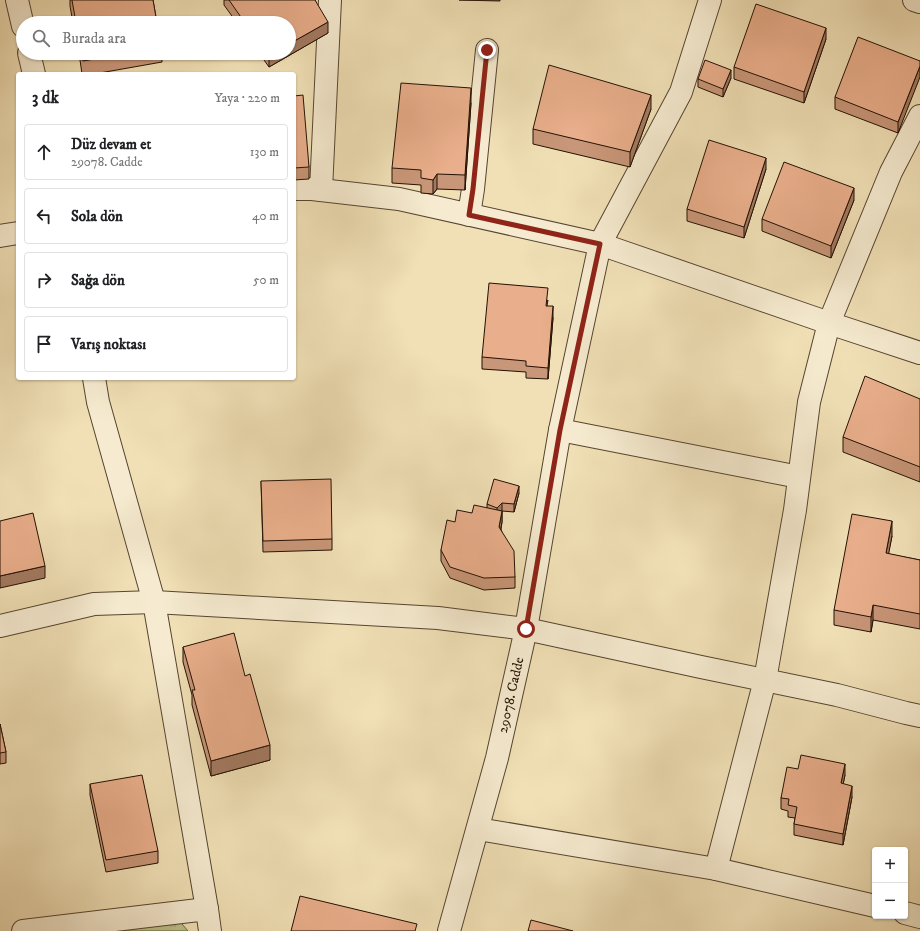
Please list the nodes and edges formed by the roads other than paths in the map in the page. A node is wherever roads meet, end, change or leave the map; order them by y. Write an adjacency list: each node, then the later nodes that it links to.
1 (17, 0): 6 (street)
2 (330, 0): 12 (street)
3 (710, 0): 16 (street, 29078. Cadde)
4 (914, 0): 5 (street)
5 (920, 2)
6 (21, 16)
7 (487, 50): 13 (street)
8 (31, 60): 9 (street)
9 (34, 72)
10 (920, 116): 17 (street)
11 (296, 189): 12 (street)
12 (321, 190): 13 (street)
13 (469, 215): 16 (street)
14 (16, 233): 15 (street)
15 (0, 236)
16 (600, 244): 17 (street); 20 (street, 29078. Cadde)
17 (829, 323): 18 (street); 21 (street)
18 (920, 353)
19 (94, 380): 22 (street)
20 (560, 430): 21 (street); 24 (street, 29078. Cadde)
21 (799, 477): 25 (street)
22 (154, 602): 23 (street); 24 (street); 30 (street)
23 (0, 626)
24 (526, 629): 25 (street); 27 (street, 29078. Cadde)
25 (765, 680): 26 (street); 28 (street)
26 (920, 716)
27 (478, 829): 28 (street); 35 (street, 29078. Cadde)
28 (716, 869): 29 (street)
29 (872, 905)
30 (207, 909): 33 (street); 34 (street)
31 (908, 914): 32 (street)
32 (920, 917)
33 (23, 931)
34 (210, 931)
35 (450, 931)

